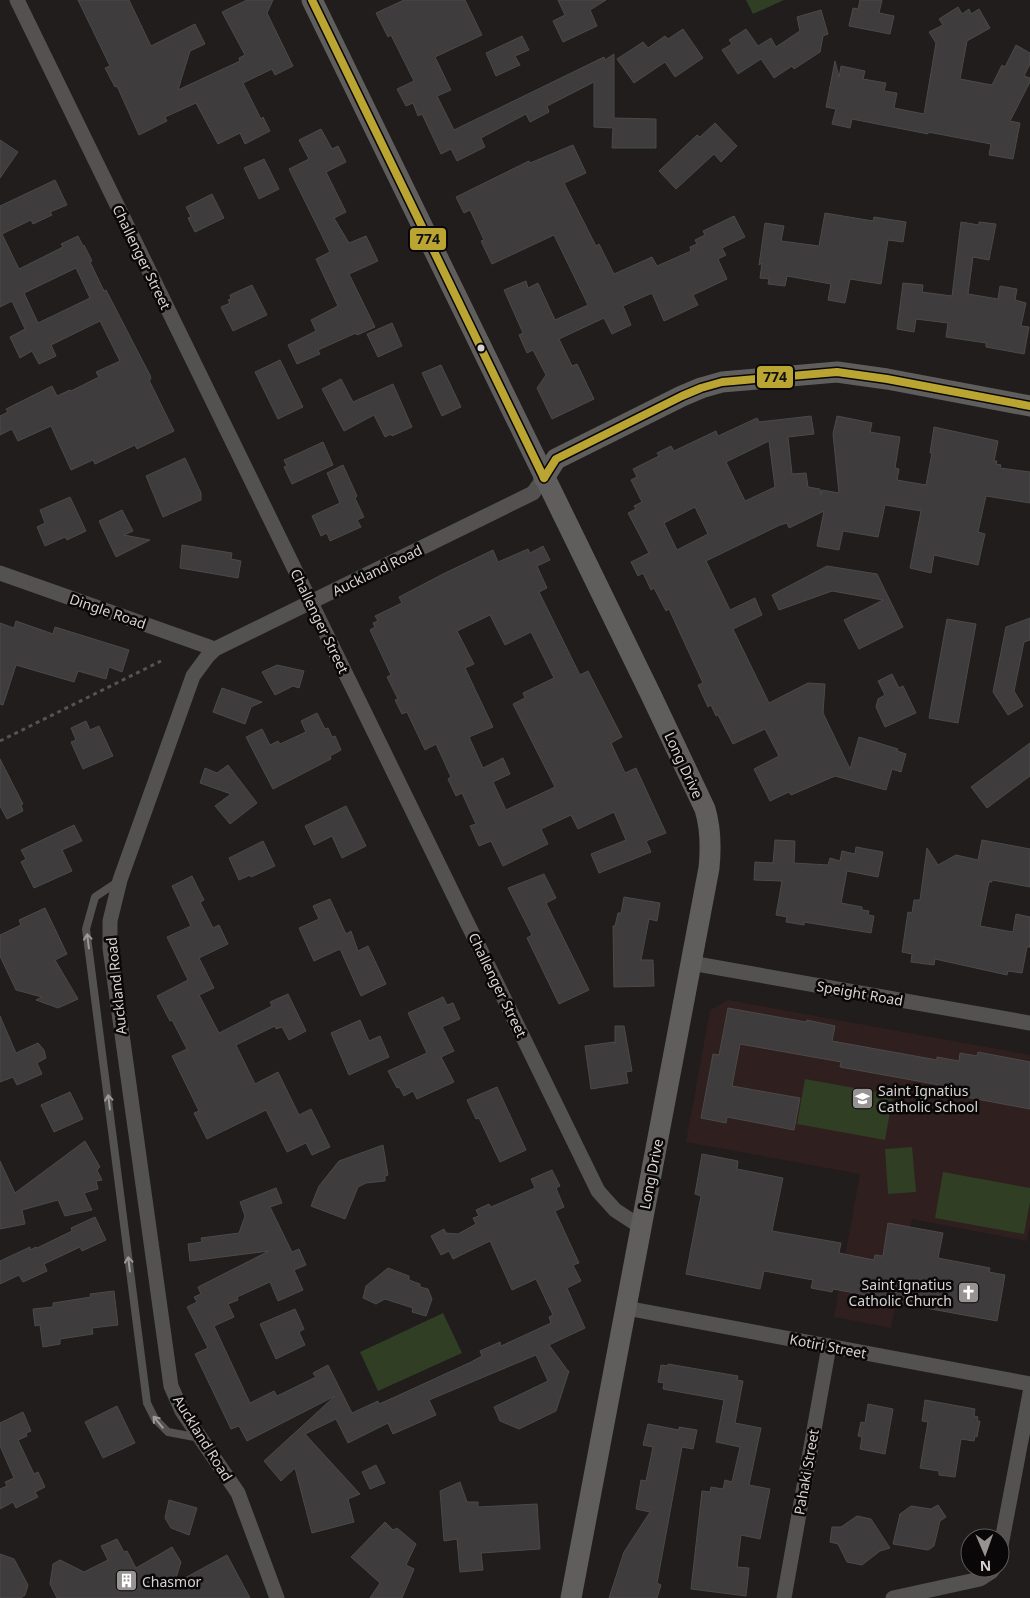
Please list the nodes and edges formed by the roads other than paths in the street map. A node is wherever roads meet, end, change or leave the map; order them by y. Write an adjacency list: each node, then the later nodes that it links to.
1 (17, 0): 6 (street, Challenger Street)
2 (312, 0): 4 (street, Long Drive)
3 (1030, 406): 4 (street)
4 (544, 478): 6 (street, Auckland Road); 9 (street, Long Drive)
5 (0, 573): 7 (street, Dingle Road)
6 (311, 602): 7 (street, Auckland Road); 11 (street, Challenger Street)
7 (216, 649): 8 (street, Auckland Road)
8 (120, 880): 16 (street, Auckland Road); 16 (lane, one-way to 8)
9 (690, 963): 10 (street, Speight Road); 11 (street, Long Drive)
10 (1030, 1023)
11 (641, 1227): 12 (street, Long Drive)
12 (626, 1308): 13 (street, Kotiri Street); 20 (street, Long Drive)
13 (829, 1346): 14 (street, Kotiri Street); 21 (street, Pahaki Street)
14 (1030, 1384)
15 (1030, 1393): 17 (street)
16 (202, 1438): 19 (street, Auckland Road)
17 (1004, 1528)
18 (982, 1578): 22 (street)
19 (277, 1598)
20 (572, 1598)
21 (784, 1598)
22 (893, 1598)

